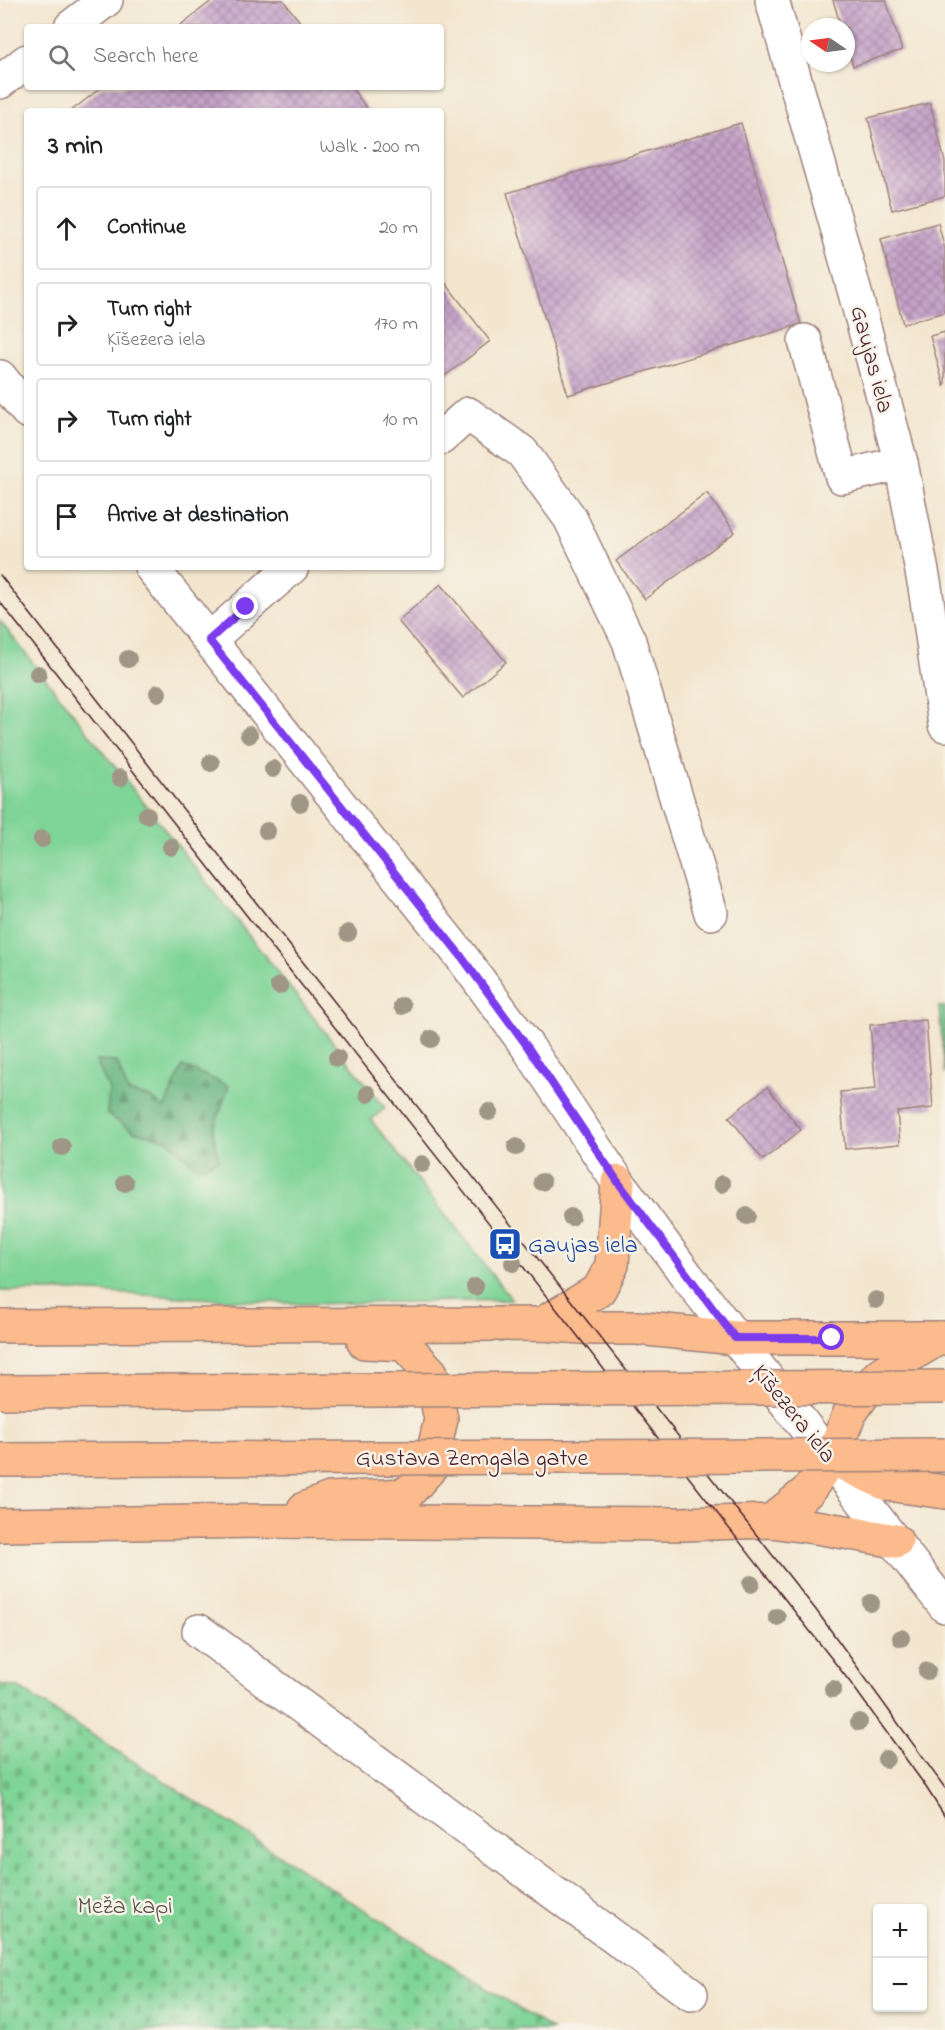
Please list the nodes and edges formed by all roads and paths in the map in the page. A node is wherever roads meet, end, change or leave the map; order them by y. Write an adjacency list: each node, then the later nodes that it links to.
1 (106, 0): 3 (street)
2 (772, 0): 10 (street, Gaujas iela)
3 (75, 24)
4 (24, 63): 5 (street)
5 (0, 82)
6 (805, 341): 10 (street)
7 (0, 377): 8 (street)
8 (24, 407)
9 (444, 435): 15 (street)
10 (901, 463): 14 (street, Gaujas iela)
11 (153, 570): 13 (street, Ķīšezera iela)
12 (289, 570): 13 (street)
13 (209, 640): 16 (street, Ķīšezera iela)
14 (945, 725)
15 (711, 913)
16 (618, 1182): 17 (main road); 20 (street, Ķīšezera iela)
17 (542, 1324): 19 (main road); 20 (main road)
18 (0, 1326): 19 (main road)
19 (281, 1326): 28 (main road)
20 (735, 1338): 21 (main road); 25 (street, Ķīšezera iela)
21 (942, 1338): 25 (main road)
22 (945, 1387): 23 (main road, bridge)
23 (0, 1392)
24 (945, 1455): 26 (main road, Gustava Zemgala gatve, bridge)
25 (831, 1458): 27 (main road); 29 (main road); 31 (street, Ķīšezera iela)
26 (0, 1460)
27 (945, 1492)
28 (268, 1521): 29 (main road); 30 (main road)
29 (771, 1521): 31 (main road)
30 (0, 1525)
31 (896, 1541): 32 (street)
32 (945, 1606)
33 (199, 1631): 34 (street)
34 (691, 1994)

